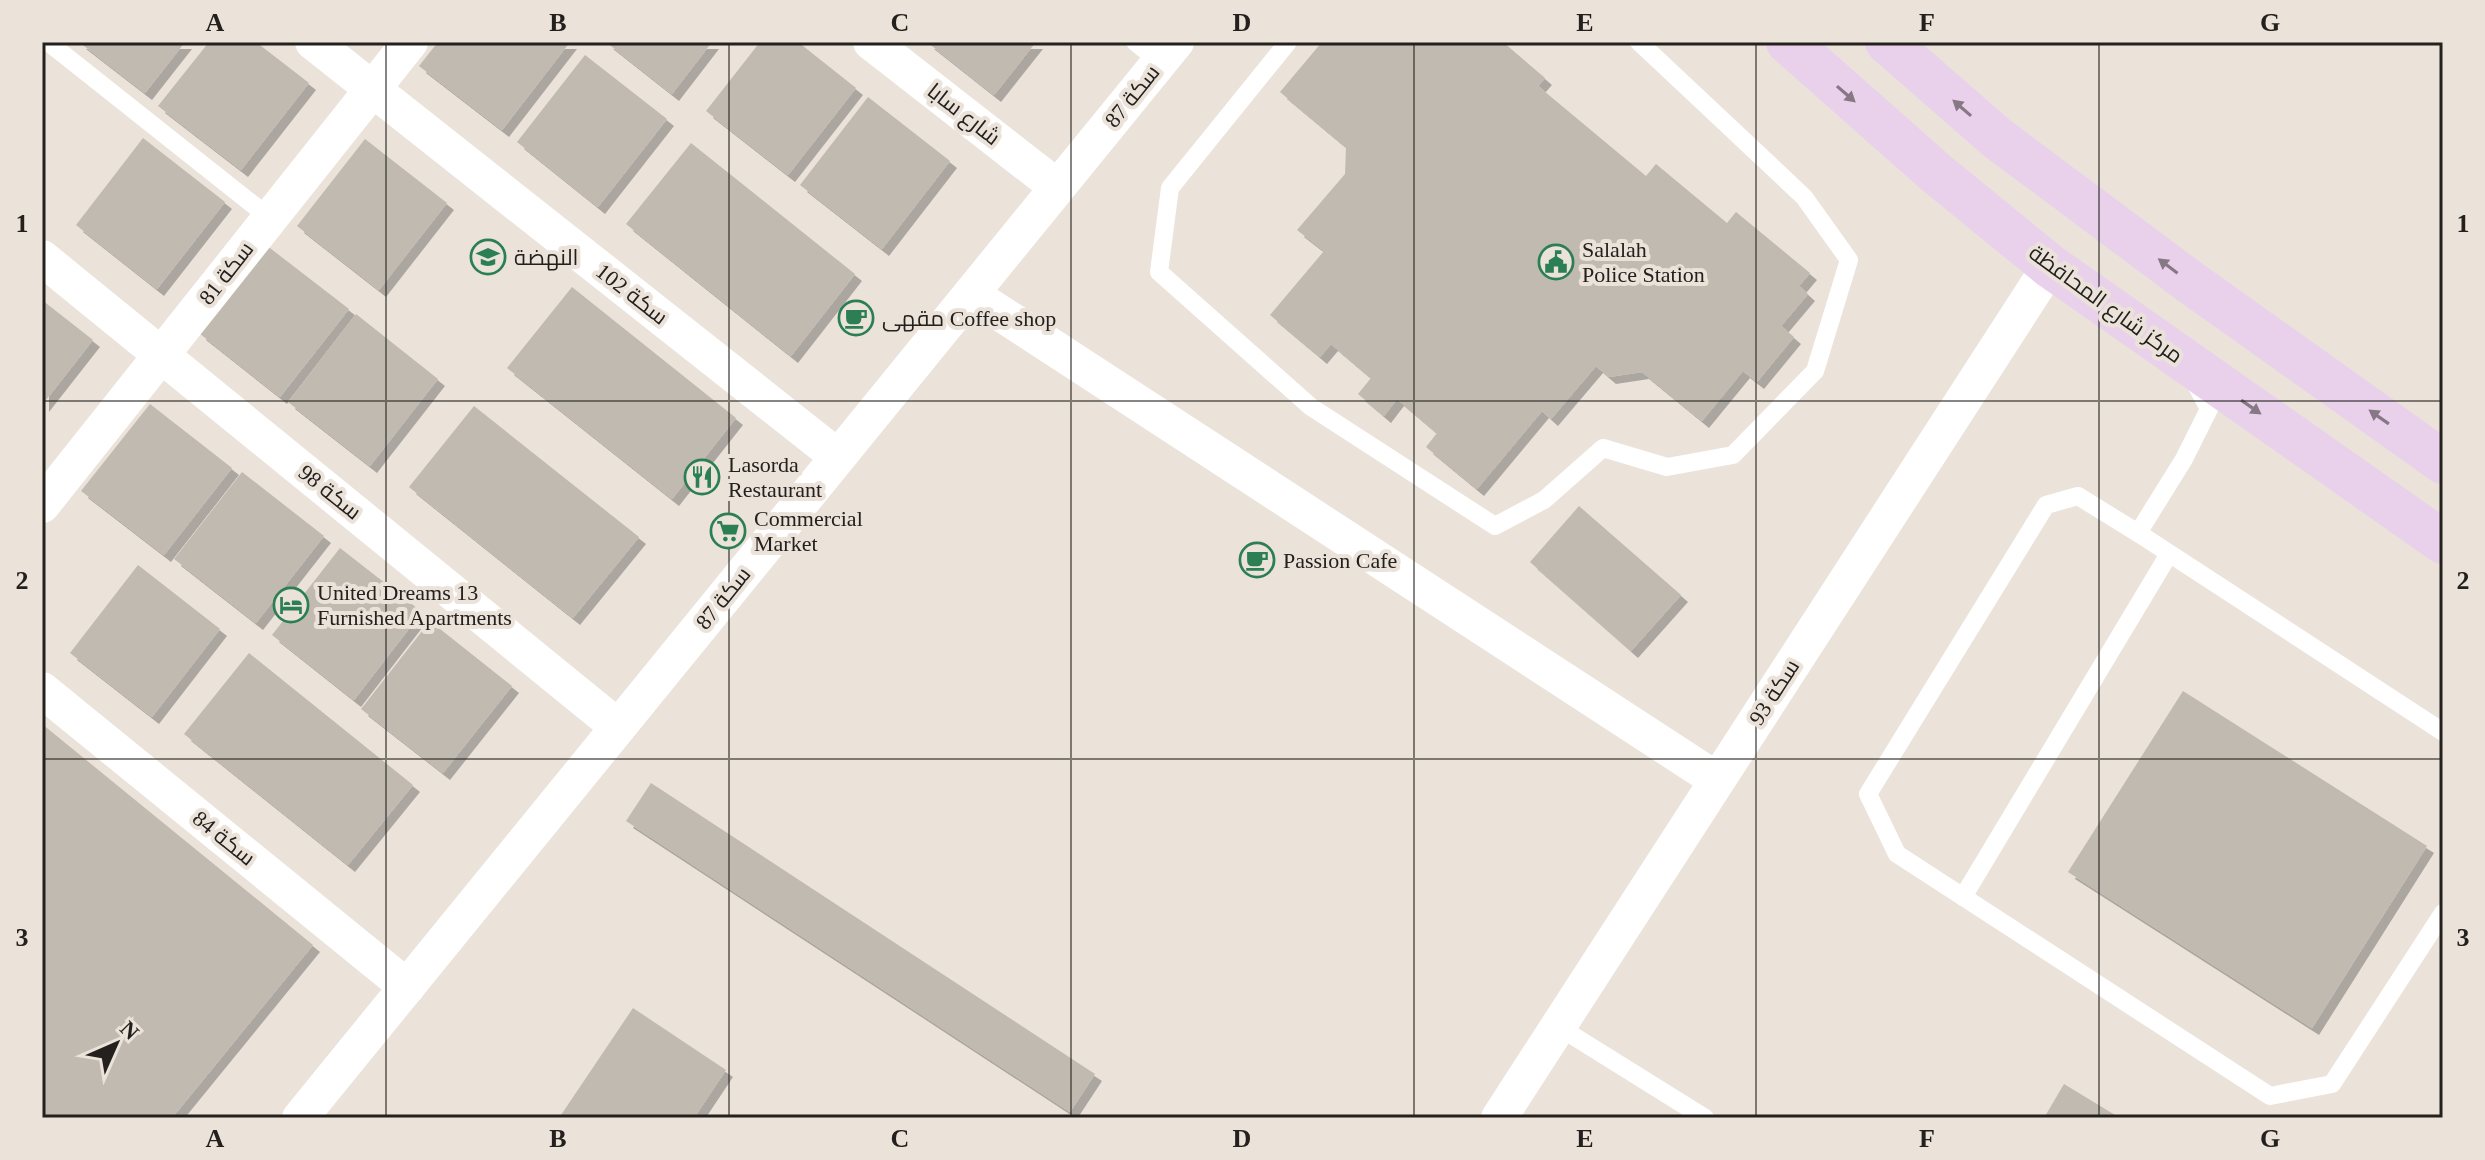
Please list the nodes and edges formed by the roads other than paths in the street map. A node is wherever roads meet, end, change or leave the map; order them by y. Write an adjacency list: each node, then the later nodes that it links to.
1 (48, 42): 14 (lane)
2 (313, 42): 12 (street, سكة 102)
3 (410, 42): 12 (street, سكة 81)
4 (871, 42): 13 (street, شارع سابا)
5 (1288, 42): 11 (lane)
6 (1639, 42): 11 (lane)
7 (1669, 42): 11 (lane)
8 (1788, 42): 16 (street, مركز شارع المحافظة, one-way to 16)
9 (1887, 42): 21 (street, one-way to 9)
10 (1157, 49): 13 (street, سكة 87)
11 (1658, 58)
12 (372, 89): 14 (street, سكة 81); 20 (street, سكة 102)
13 (1057, 187): 17 (street, سكة 87)
14 (270, 218): 18 (street, سكة 81)
15 (42, 258): 18 (street, سكة 98)
16 (2050, 266): 19 (street, مركز شارع المحافظة); 29 (street, سكة 93)
17 (971, 294): 20 (street, سكة 87); 29 (street)
18 (161, 355): 22 (street, سكة 81); 27 (street, سكة 98)
19 (2184, 360): 23 (lane); 24 (street, مركز شارع المحافظة, one-way to 24)
20 (838, 457): 27 (street, سكة 87)
21 (2443, 462)
22 (47, 488)
23 (2138, 533): 25 (lane); 30 (lane)
24 (2443, 542)
25 (2169, 554): 28 (lane); 30 (lane)
26 (42, 690): 32 (street, سكة 84)
27 (618, 727): 32 (street, سكة 87)
28 (2443, 732)
29 (1717, 780): 33 (street, سكة 93)
30 (1963, 897): 31 (lane)
31 (2443, 913)
32 (407, 987): 34 (street, سكة 87)
33 (1559, 1027): 35 (street, سكة 93); 36 (lane)
34 (300, 1118)
35 (1499, 1118)
36 (1705, 1118)

